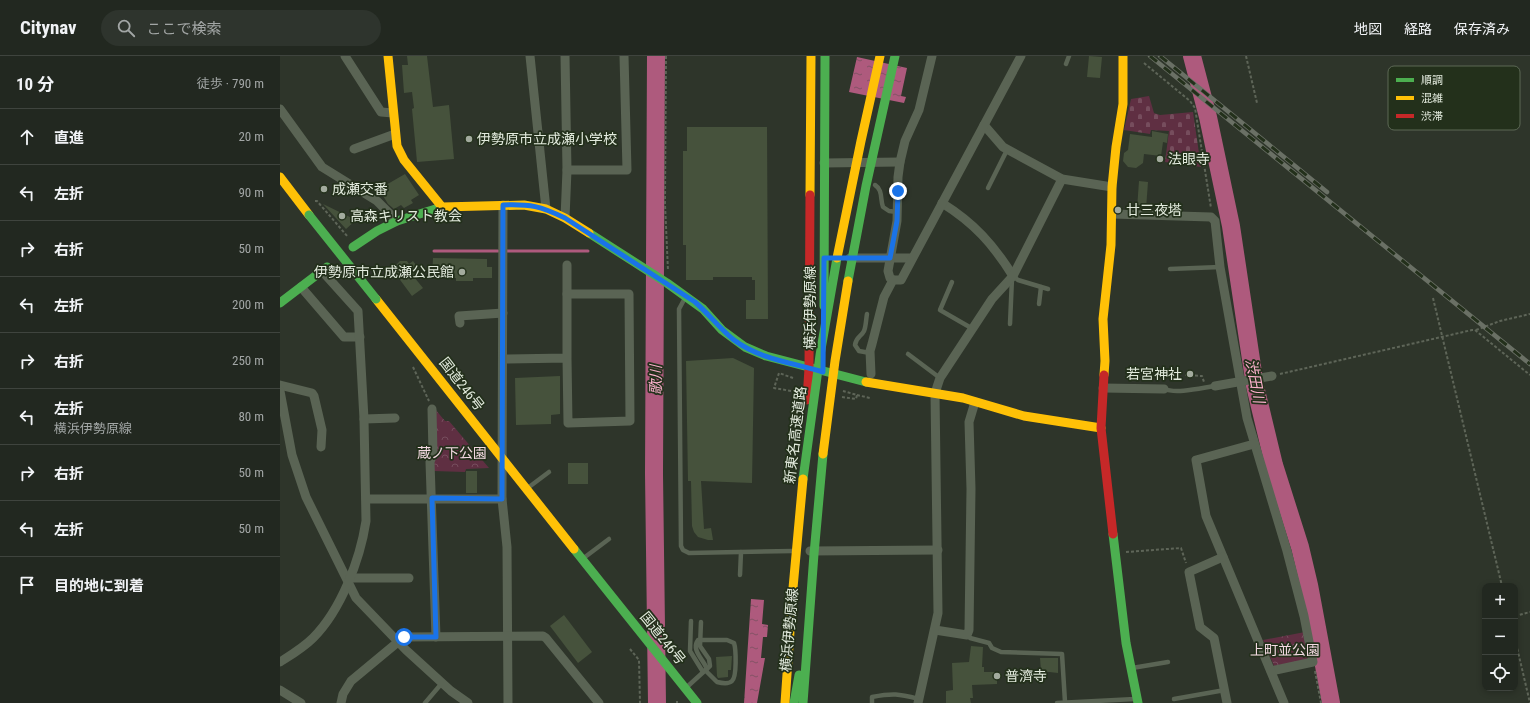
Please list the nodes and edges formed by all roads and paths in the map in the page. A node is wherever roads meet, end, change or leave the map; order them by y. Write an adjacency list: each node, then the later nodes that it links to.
1 (345, 56): 20 (street)
2 (388, 56): 20 (main road)
3 (530, 56): 37 (street)
4 (565, 56): 27 (street)
5 (624, 56): 27 (street)
6 (666, 56): 55 (path)
7 (811, 56): 78 (main road, 横浜伊勢原線)
8 (825, 56): 26 (main road, 横浜伊勢原線)
9 (880, 56): 160 (main road, 新東名高速道路, bridge)
10 (895, 56): 162 (main road, bridge)
11 (932, 56): 25 (street)
12 (1022, 56): 21 (street)
13 (1069, 56): 17 (lane)
14 (1123, 56): 32 (main road)
15 (1246, 56): 18 (path)
16 (1144, 63): 40 (path)
17 (1066, 64)
18 (1257, 103)
19 (280, 109): 42 (street)
20 (393, 113): 22 (main road)
21 (984, 125): 24 (street); 34 (street)
22 (395, 134): 23 (street); 36 (main road)
23 (357, 146)
24 (1007, 150): 29 (street); 31 (lane)
25 (900, 162): 26 (street); 38 (street)
26 (824, 163): 45 (main road, 横浜伊勢原線)
27 (567, 170): 41 (street)
28 (280, 177): 106 (main road, 国道246号, bridge)
29 (1062, 179): 32 (street); 52 (street)
30 (875, 185): 38 (lane)
31 (988, 188)
32 (1112, 188): 39 (main road)
33 (311, 201): 43 (path)
34 (942, 203): 47 (street); 52 (street)
35 (503, 205): 36 (main road); 37 (main road); 64 (street)
36 (442, 207): 42 (main road)
37 (546, 209): 41 (main road)
38 (897, 212): 46 (street)
39 (1112, 214): 40 (street); 90 (main road)
40 (1211, 217): 49 (street)
41 (565, 218): 55 (main road)
42 (397, 221): 44 (main road)
43 (348, 237)
44 (353, 247)
45 (824, 258): 46 (street); 79 (main road, 横浜伊勢原線)
46 (890, 258): 47 (street); 53 (street)
47 (912, 258): 53 (street)
48 (567, 265): 59 (street)
49 (1220, 267): 51 (lane); 86 (street)
50 (325, 269): 56 (main road); 71 (street)
51 (1170, 269)
52 (1013, 276): 57 (lane); 68 (lane); 69 (street)
53 (893, 280): 73 (street)
54 (952, 282): 69 (lane)
55 (667, 283): 60 (main road)
56 (301, 287): 62 (main road); 71 (street)
57 (1041, 287): 58 (lane); 63 (lane)
58 (1048, 289)
59 (567, 294): 75 (street); 75 (street)
60 (686, 296): 78 (main road); 116 (lane)
61 (1434, 298): 72 (path)
62 (280, 303)
63 (1039, 304)
64 (503, 313): 67 (street); 76 (street)
65 (867, 314): 73 (lane)
66 (1530, 314): 70 (path)
67 (459, 316)
68 (1010, 324)
69 (973, 329): 85 (street)
70 (1475, 330): 72 (path); 82 (path)
71 (360, 337): 102 (street)
72 (1442, 337): 83 (path); 124 (path)
73 (870, 353): 80 (street)
74 (908, 354): 85 (lane)
75 (567, 358): 76 (street)
76 (503, 359): 106 (street)
77 (413, 361): 100 (path)
78 (809, 368): 79 (main road); 115 (main road, 横浜伊勢原線)
79 (823, 372): 95 (main road); 113 (main road, 横浜伊勢原線)
80 (871, 374)
81 (1185, 375): 89 (path)
82 (1530, 375)
83 (1272, 376): 86 (street)
84 (793, 378): 93 (path)
85 (940, 378): 95 (street)
86 (1242, 382): 88 (street); 104 (street)
87 (280, 385): 105 (street)
88 (1215, 386): 89 (lane)
89 (1206, 387): 91 (lane)
90 (1104, 388): 91 (street); 103 (main road)
91 (1164, 389)
92 (280, 391): 123 (street)
93 (792, 391)
94 (843, 391): 96 (path)
95 (936, 394): 99 (main road); 114 (street)
96 (857, 395): 97 (path); 98 (path)
97 (841, 397)
98 (870, 398)
99 (976, 402): 103 (main road); 130 (street)
100 (432, 409): 109 (street)
101 (395, 418): 102 (street)
102 (364, 419): 110 (street)
103 (1101, 428): 117 (main road)
104 (1254, 444): 118 (street); 139 (street)
105 (322, 447)
106 (502, 458): 108 (main road, 国道246号); 111 (street)
107 (549, 472): 108 (lane)
108 (527, 488): 119 (main road, 国道246号)
109 (432, 498): 110 (street); 111 (street); 132 (street)
110 (366, 499): 123 (street)
111 (502, 499): 131 (street)
112 (609, 539): 119 (lane)
113 (810, 550): 114 (street); 161 (main road, 横浜伊勢原線)
114 (938, 550): 129 (street)
115 (797, 551): 116 (lane); 159 (main road, 横浜伊勢原線)
116 (741, 552): 121 (lane)
117 (1115, 553): 120 (path); 140 (main road)
118 (1223, 556): 120 (street); 142 (street)
119 (582, 559): 144 (main road, 国道246号)
120 (1189, 572): 146 (street)
121 (740, 575)
122 (409, 578): 123 (street)
123 (349, 581): 134 (street); 137 (street)
124 (1501, 583)
125 (1530, 612): 126 (path)
126 (1518, 615)
127 (691, 621): 141 (lane)
128 (701, 622): 133 (lane)
129 (935, 630): 130 (street); 148 (street)
130 (967, 635): 150 (lane)
131 (508, 636): 132 (street); 155 (street); 156 (street)
132 (436, 637): 134 (street)
133 (701, 640): 141 (lane); 141 (lane)
134 (398, 642): 143 (street); 152 (street)
135 (630, 649): 157 (path)
136 (1518, 652): 168 (path)
137 (280, 662)
138 (1168, 662): 140 (lane)
139 (1313, 662): 142 (street); 167 (path)
140 (1130, 669): 149 (main road)
141 (705, 670): 144 (lane)
142 (1271, 671): 166 (street)
143 (442, 683): 153 (lane); 154 (street)
144 (685, 688): 158 (main road, 国道246号)
145 (280, 690): 151 (street)
146 (1225, 690): 147 (lane); 165 (street)
147 (1174, 699)
148 (919, 701): 163 (lane)
149 (1137, 701): 150 (lane)
150 (1065, 702): 164 (lane)
151 (301, 703)
152 (341, 703)
153 (425, 703)
154 (468, 703)
155 (508, 703)
156 (598, 703)
157 (640, 703)
158 (697, 703)
159 (781, 703)
160 (785, 703)
161 (794, 703)
162 (803, 703)
163 (872, 703)
164 (1057, 703)
165 (1228, 703)
166 (1284, 703)
167 (1321, 703)
168 (1530, 703)

